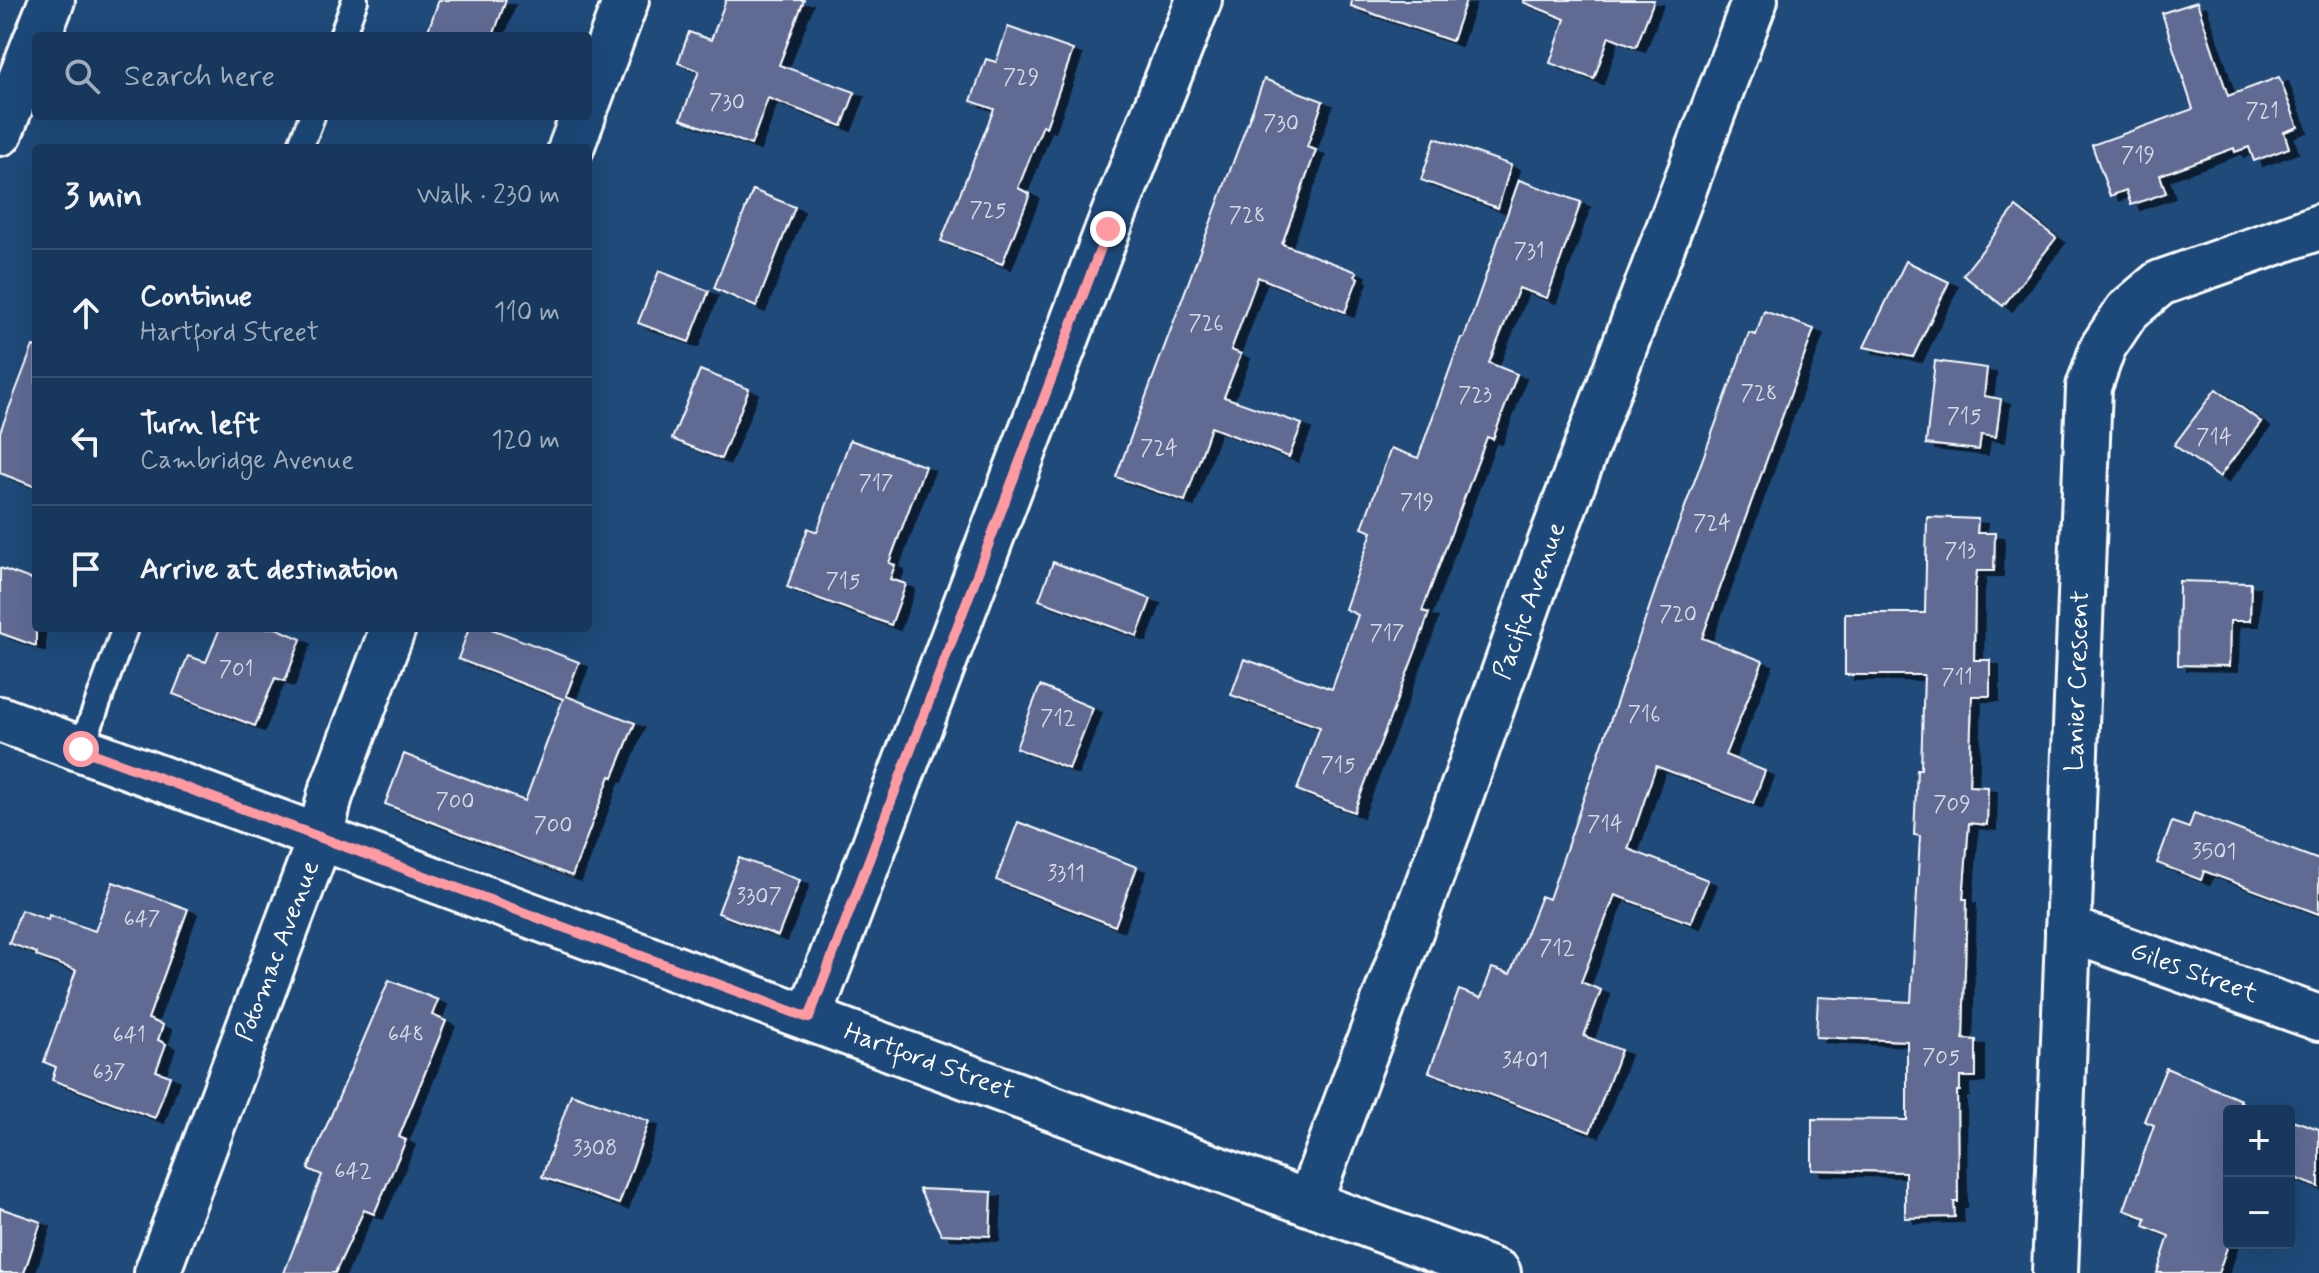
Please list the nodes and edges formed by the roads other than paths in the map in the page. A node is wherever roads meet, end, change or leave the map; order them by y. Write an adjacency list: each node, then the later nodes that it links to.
1 (52, 0): 6 (street)
2 (355, 0): 7 (lane)
3 (626, 0): 9 (street)
4 (1199, 0): 22 (street)
5 (1755, 0): 24 (street, Pacific Avenue)
6 (39, 32)
7 (343, 32)
8 (32, 51): 12 (street)
9 (592, 91)
10 (310, 120): 13 (lane)
11 (582, 120): 14 (street)
12 (0, 133)
13 (302, 144)
14 (572, 144)
15 (2319, 227): 21 (street, Lanier Crescent)
16 (124, 632): 19 (lane)
17 (392, 632): 20 (street, Potomac Avenue)
18 (0, 719): 19 (street, Hartford Street)
19 (81, 749): 20 (street, Hartford Street)
20 (320, 838): 22 (street, Hartford Street); 25 (street, Potomac Avenue)
21 (2068, 929): 23 (street, Giles Street); 27 (street, Lanier Crescent)
22 (809, 1018): 24 (street, Hartford Street)
23 (2319, 1018)
24 (1309, 1203): 26 (street, Hartford Street)
25 (157, 1273)
26 (1498, 1273)
27 (2055, 1273)

